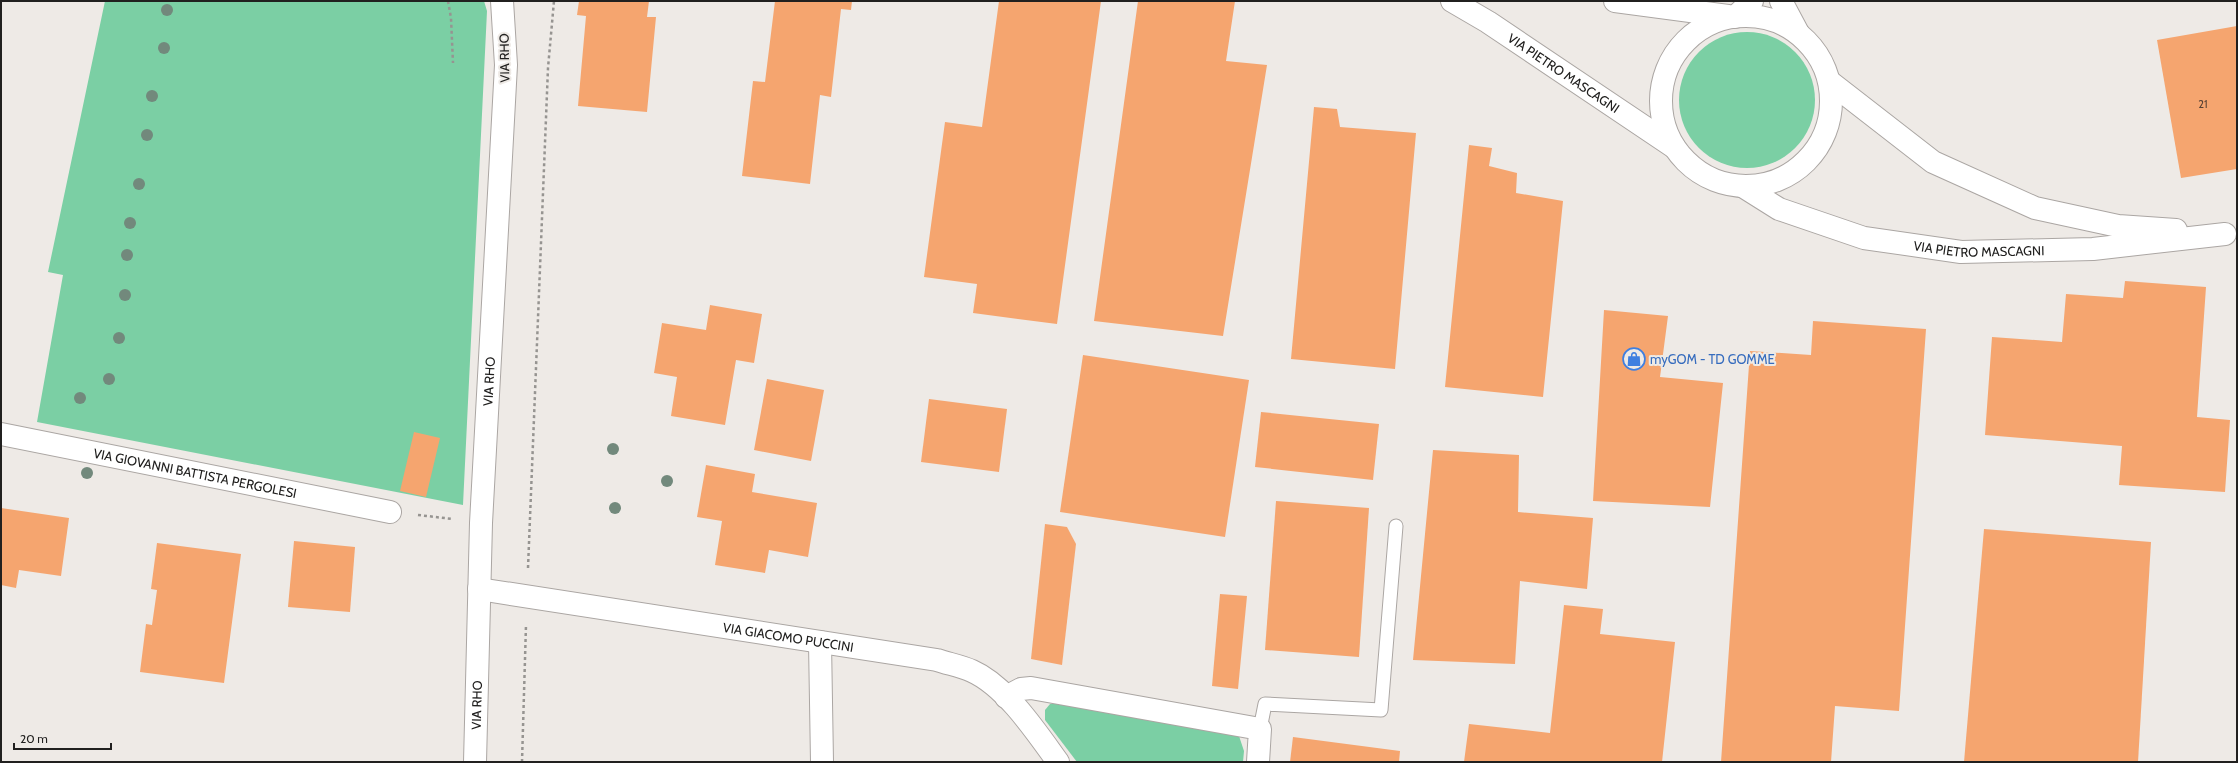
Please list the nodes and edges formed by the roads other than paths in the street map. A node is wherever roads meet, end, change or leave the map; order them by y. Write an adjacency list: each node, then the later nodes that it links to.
1 (502, 1): 15 (main road, VIA RHO)
2 (1452, 1): 9 (main road, VIA PIETRO MASCAGNI)
3 (1615, 1): 6 (main road)
4 (1752, 1): 6 (main road)
5 (1781, 1): 7 (main road)
6 (1735, 17): 7 (main road); 9 (main road)
7 (1798, 33): 8 (main road)
8 (1830, 82): 10 (main road); 11 (main road, VIA PIETRO MASCAGNI)
9 (1674, 147): 10 (main road)
10 (1744, 187): 11 (main road, VIA PIETRO MASCAGNI)
11 (2231, 235)
12 (1, 434): 13 (main road, VIA GIOVANNI BATTISTA PERGOLESI)
13 (390, 512)
14 (1396, 526): 18 (lane)
15 (478, 589): 16 (main road, VIA GIACOMO PUCCINI); 19 (main road, VIA RHO)
16 (820, 642): 17 (main road, VIA GIACOMO PUCCINI); 20 (main road)
17 (1003, 694): 18 (main road); 21 (main road, VIA GIACOMO PUCCINI)
18 (1260, 729): 22 (main road)
19 (474, 762)
20 (822, 762)
21 (1058, 762)
22 (1258, 762)

